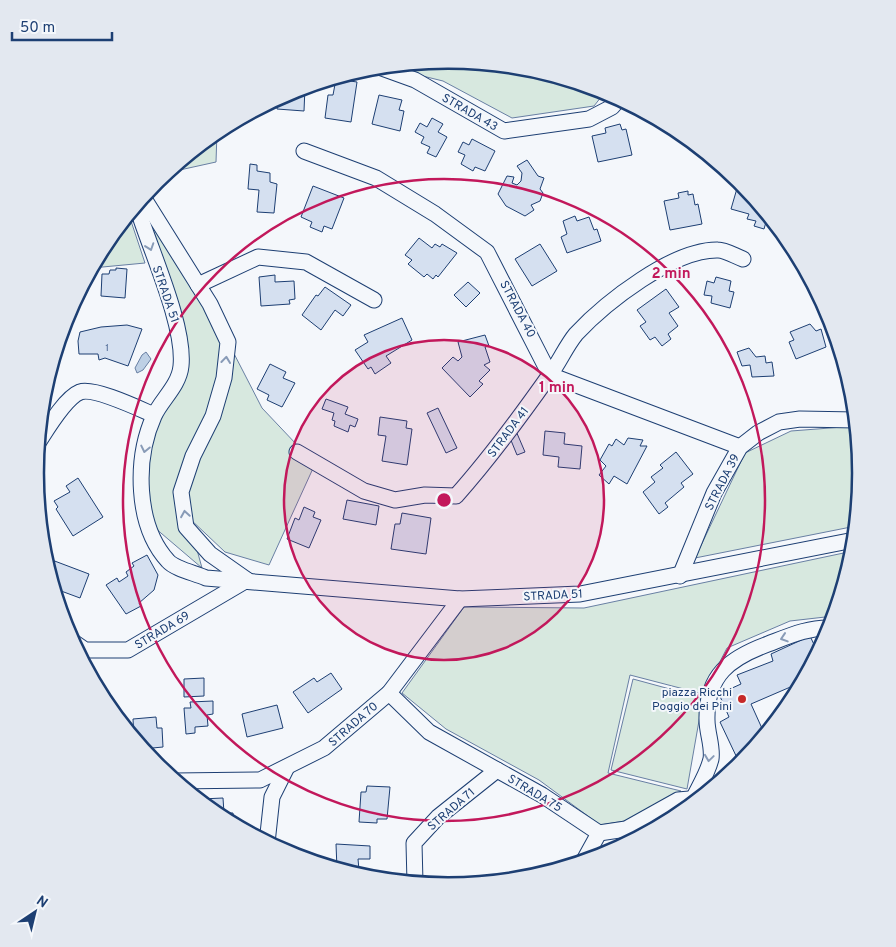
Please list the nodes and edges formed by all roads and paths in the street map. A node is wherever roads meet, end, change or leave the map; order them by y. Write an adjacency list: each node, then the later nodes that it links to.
1 (395, 73): 2 (street, STRADA 43)
2 (614, 105)
3 (304, 151): 9 (street, STRADA 40)
4 (147, 204): 7 (street, STRADA 51)
5 (140, 212): 10 (street, STRADA 51, one-way to 10)
6 (743, 259): 9 (street, STRADA 41)
7 (198, 285): 8 (street); 17 (street, STRADA 51, one-way to 7)
8 (374, 300)
9 (550, 375): 13 (street); 14 (street, STRADA 41)
10 (154, 415): 12 (street); 17 (street, STRADA 51, one-way to 17)
11 (849, 420): 13 (street, STRADA 39)
12 (46, 432)
13 (740, 448): 16 (street, STRADA 39)
14 (298, 452)
15 (846, 542): 16 (street, STRADA 51)
16 (680, 576): 18 (street, STRADA 51)
17 (247, 580): 18 (street, STRADA 51); 20 (street, STRADA 69)
18 (460, 599): 21 (street, STRADA 70)
19 (821, 627): 25 (street, one-way to 25)
20 (84, 649)
21 (389, 693): 22 (street, STRADA 70); 23 (street, STRADA 75)
22 (287, 767): 24 (street, STRADA 70); 28 (street)
23 (497, 770): 27 (street, STRADA 75); 30 (street, STRADA 71)
24 (186, 781)
25 (700, 789)
26 (687, 799): 27 (street)
27 (599, 833): 29 (street)
28 (268, 835)
29 (588, 852)
30 (415, 876)

